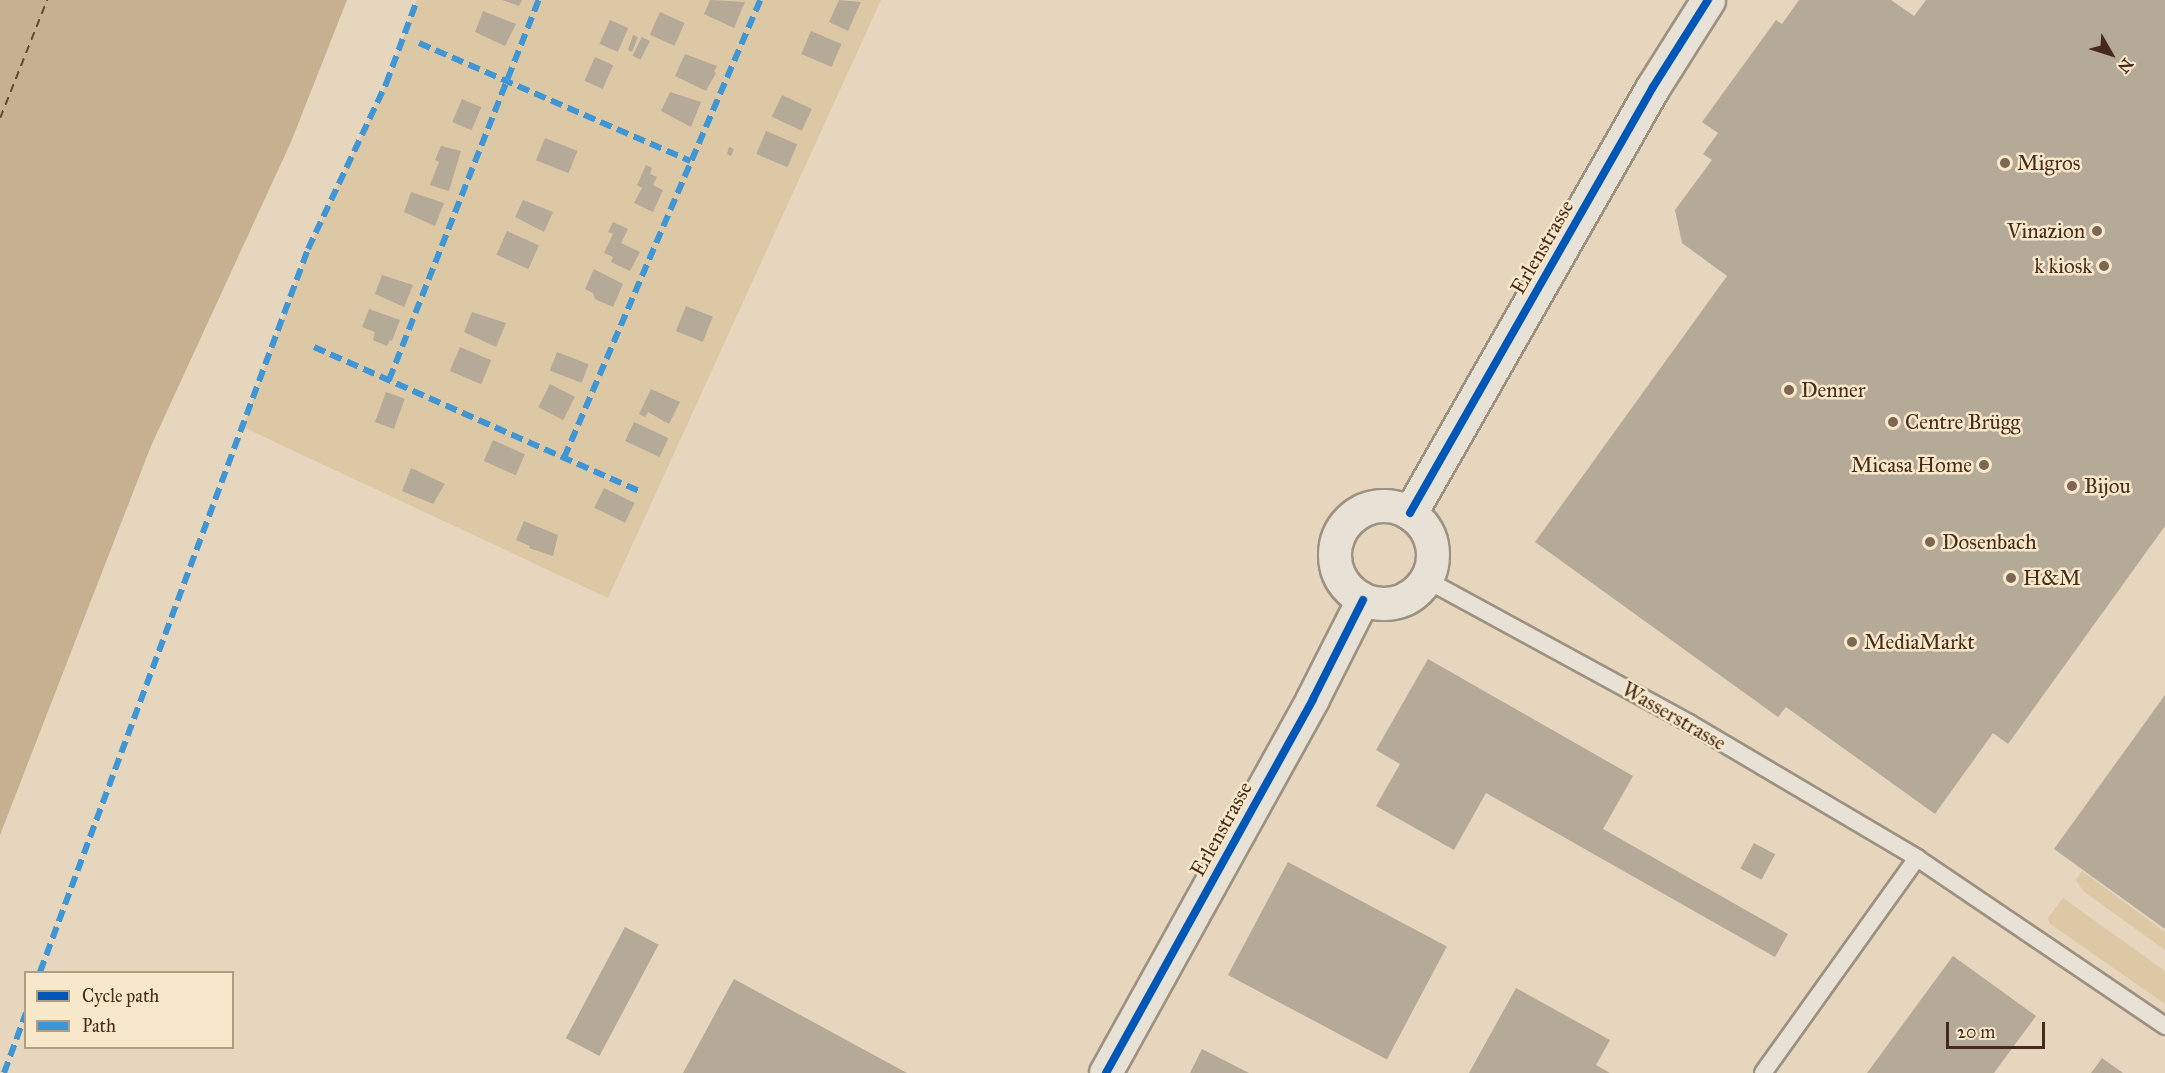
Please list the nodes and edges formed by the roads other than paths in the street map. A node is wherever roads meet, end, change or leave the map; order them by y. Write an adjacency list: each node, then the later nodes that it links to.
1 (1703, 2): 2 (street, Erlenstrasse)
2 (1410, 513): 3 (street); 4 (street)
3 (1427, 580): 4 (street); 5 (lane, Wasserstrasse)
4 (1363, 600): 7 (street, Erlenstrasse)
5 (1917, 858): 6 (lane, Wasserstrasse); 8 (lane)
6 (2165, 1026)
7 (1106, 1073)
8 (1763, 1073)

